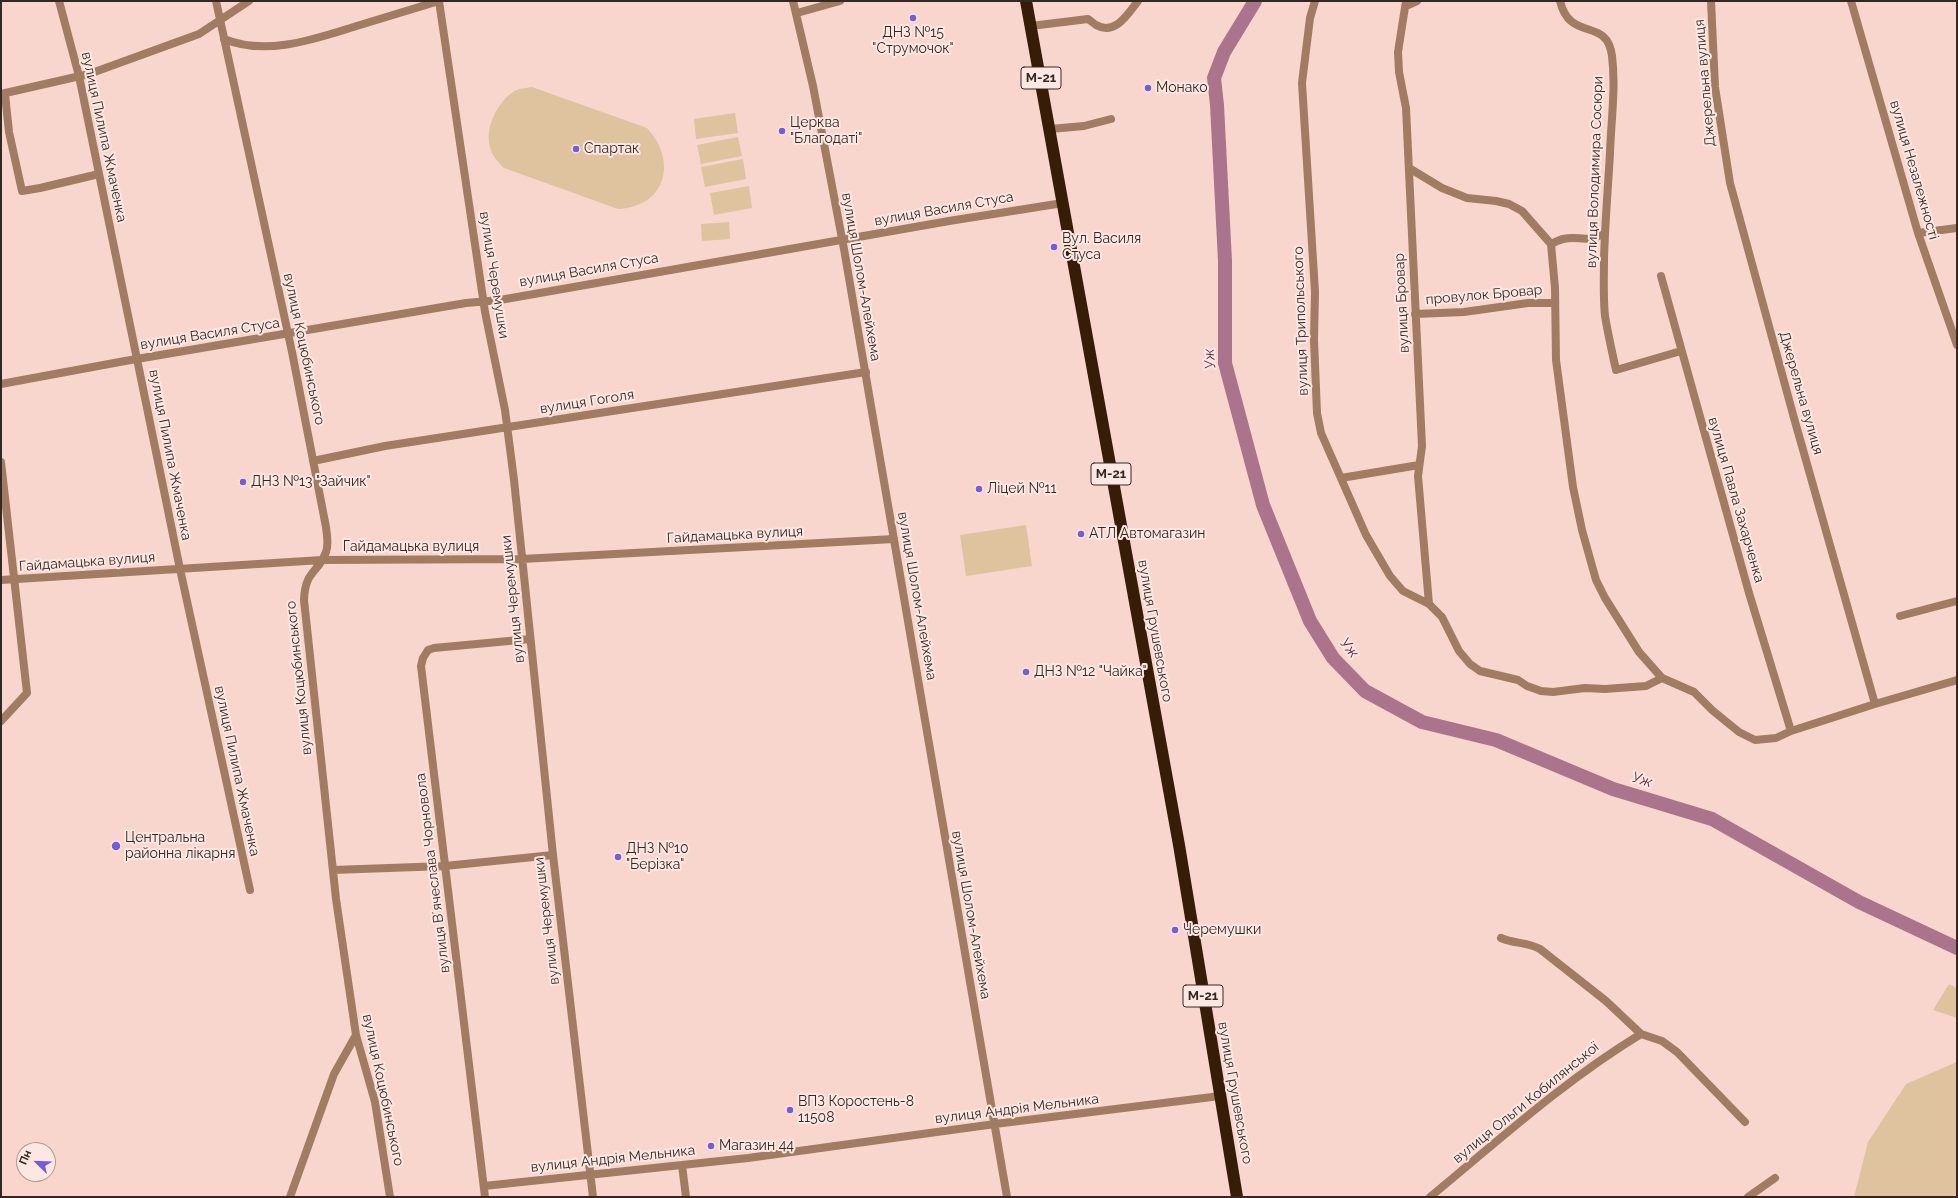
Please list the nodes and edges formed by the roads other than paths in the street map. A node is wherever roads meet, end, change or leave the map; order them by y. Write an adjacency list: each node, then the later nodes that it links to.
1 (59, 1): 19 (street, вулиця Пилипа Жмаченка)
2 (216, 1): 16 (street, вулиця Коцюбинського)
3 (249, 1): 16 (street)
4 (439, 1): 18 (street); 32 (street, вулиця Черемушки)
5 (793, 1): 15 (street, вулиця Шолом-Алейхема)
6 (840, 1): 15 (street)
7 (1026, 1): 17 (highway, вулиця Грушевського / М-21)
8 (1138, 1): 17 (street)
9 (1315, 1): 45 (street, вулиця Трипольського)
10 (1417, 1): 14 (street)
11 (1560, 1): 28 (street, вулиця Володимира Сосюри)
12 (1711, 1): 58 (street, Джерельна вулиця)
13 (1851, 1): 27 (street, вулиця Незалежності)
14 (1406, 4): 23 (street, вулиця Бровар)
15 (797, 13): 29 (street, вулиця Шолом-Алейхема)
16 (220, 21): 18 (street, вулиця Коцюбинського); 19 (street)
17 (1031, 26): 22 (highway, вулиця Грушевського / М-21)
18 (224, 39): 35 (street, вулиця Коцюбинського)
19 (79, 76): 20 (street); 24 (street, вулиця Пилипа Жмаченка)
20 (3, 94): 24 (street)
21 (1111, 119): 22 (street)
22 (1050, 129): 25 (highway, вулиця Грушевського / М-21)
23 (1409, 168): 30 (street); 34 (street, вулиця Бровар)
24 (99, 174): 38 (street, вулиця Пилипа Жмаченка)
25 (1063, 203): 29 (street, вулиця Василя Стуса); 68 (highway, вулиця Грушевського / М-21)
26 (1957, 228): 27 (street)
27 (1918, 233): 36 (street, вулиця Незалежності)
28 (1605, 234): 30 (street); 37 (street, вулиця Володимира Сосюри)
29 (842, 239): 32 (street, вулиця Василя Стуса); 39 (street, вулиця Шолом-Алейхема)
30 (1551, 244): 33 (street)
31 (1661, 276): 37 (street, вулиця Павла Захарченка)
32 (484, 301): 35 (street, вулиця Василя Стуса); 41 (street, вулиця Черемушки)
33 (1555, 303): 34 (street, провулок Бровар); 56 (street)
34 (1415, 314): 44 (street, вулиця Бровар)
35 (288, 334): 38 (street, вулиця Василя Стуса); 42 (street, вулиця Коцюбинського)
36 (1957, 345)
37 (1681, 351): 60 (street, вулиця Павла Захарченка)
38 (137, 359): 40 (street, вулиця Василя Стуса); 49 (street, вулиця Пилипа Жмаченка)
39 (866, 372): 41 (street, вулиця Гоголя); 46 (street, вулиця Шолом-Алейхема)
40 (1, 384)
41 (507, 428): 42 (street, вулиця Гоголя); 48 (street, вулиця Черемушки)
42 (313, 461): 47 (street, вулиця Коцюбинського)
43 (1, 462): 51 (street)
44 (1419, 465): 45 (street); 53 (street, вулиця Бровар)
45 (1341, 478): 53 (street, вулиця Трипольського)
46 (894, 539): 48 (street, Гайдамацька вулиця); 70 (street, вулиця Шолом-Алейхема)
47 (322, 560): 48 (street, Гайдамацька вулиця); 49 (street, Гайдамацька вулиця); 63 (street, вулиця Коцюбинського)
48 (522, 560): 55 (street, вулиця Черемушки)
49 (180, 568): 51 (street, Гайдамацька вулиця); 64 (street, вулиця Пилипа Жмаченка)
50 (1, 580): 51 (street, Гайдамацька вулиця)
51 (14, 580): 59 (street)
52 (1957, 601): 54 (street)
53 (1429, 604): 56 (street, вулиця Трипольського)
54 (1900, 616)
55 (530, 640): 61 (street, вулиця Черемушки); 62 (street, вулиця Вʼячеслава Чорновола)
56 (1662, 678): 60 (street)
57 (1957, 680): 58 (street)
58 (1875, 704): 60 (street)
59 (1, 721)
60 (1791, 731)
61 (553, 855): 62 (street); 72 (street, вулиця Черемушки)
62 (445, 866): 63 (street); 74 (street, вулиця Вʼячеслава Чорновола)
63 (332, 870): 67 (street, вулиця Коцюбинського)
64 (250, 890)
65 (1501, 938): 66 (street)
66 (1641, 1034): 69 (street); 82 (street, вулиця Ольги Кобилянської)
67 (356, 1035): 75 (street); 76 (street, вулиця Коцюбинського)
68 (1220, 1096): 70 (street, вулиця Андрія Мельника); 81 (highway, вулиця Грушевського / М-21)
69 (1745, 1122)
70 (995, 1124): 71 (street, вулиця Андрія Мельника); 80 (street, вулиця Шолом-Алейхема)
71 (682, 1165): 72 (street, вулиця Андрія Мельника); 79 (street)
72 (590, 1175): 74 (street, вулиця Андрія Мельника); 78 (street, вулиця Черемушки)
73 (1775, 1178): 83 (street)
74 (484, 1186): 77 (street, вулиця Вʼячеслава Чорновола)
75 (290, 1197)
76 (390, 1197)
77 (485, 1197)
78 (593, 1197)
79 (686, 1197)
80 (1007, 1197)
81 (1237, 1197)
82 (1430, 1197)
83 (1748, 1197)

